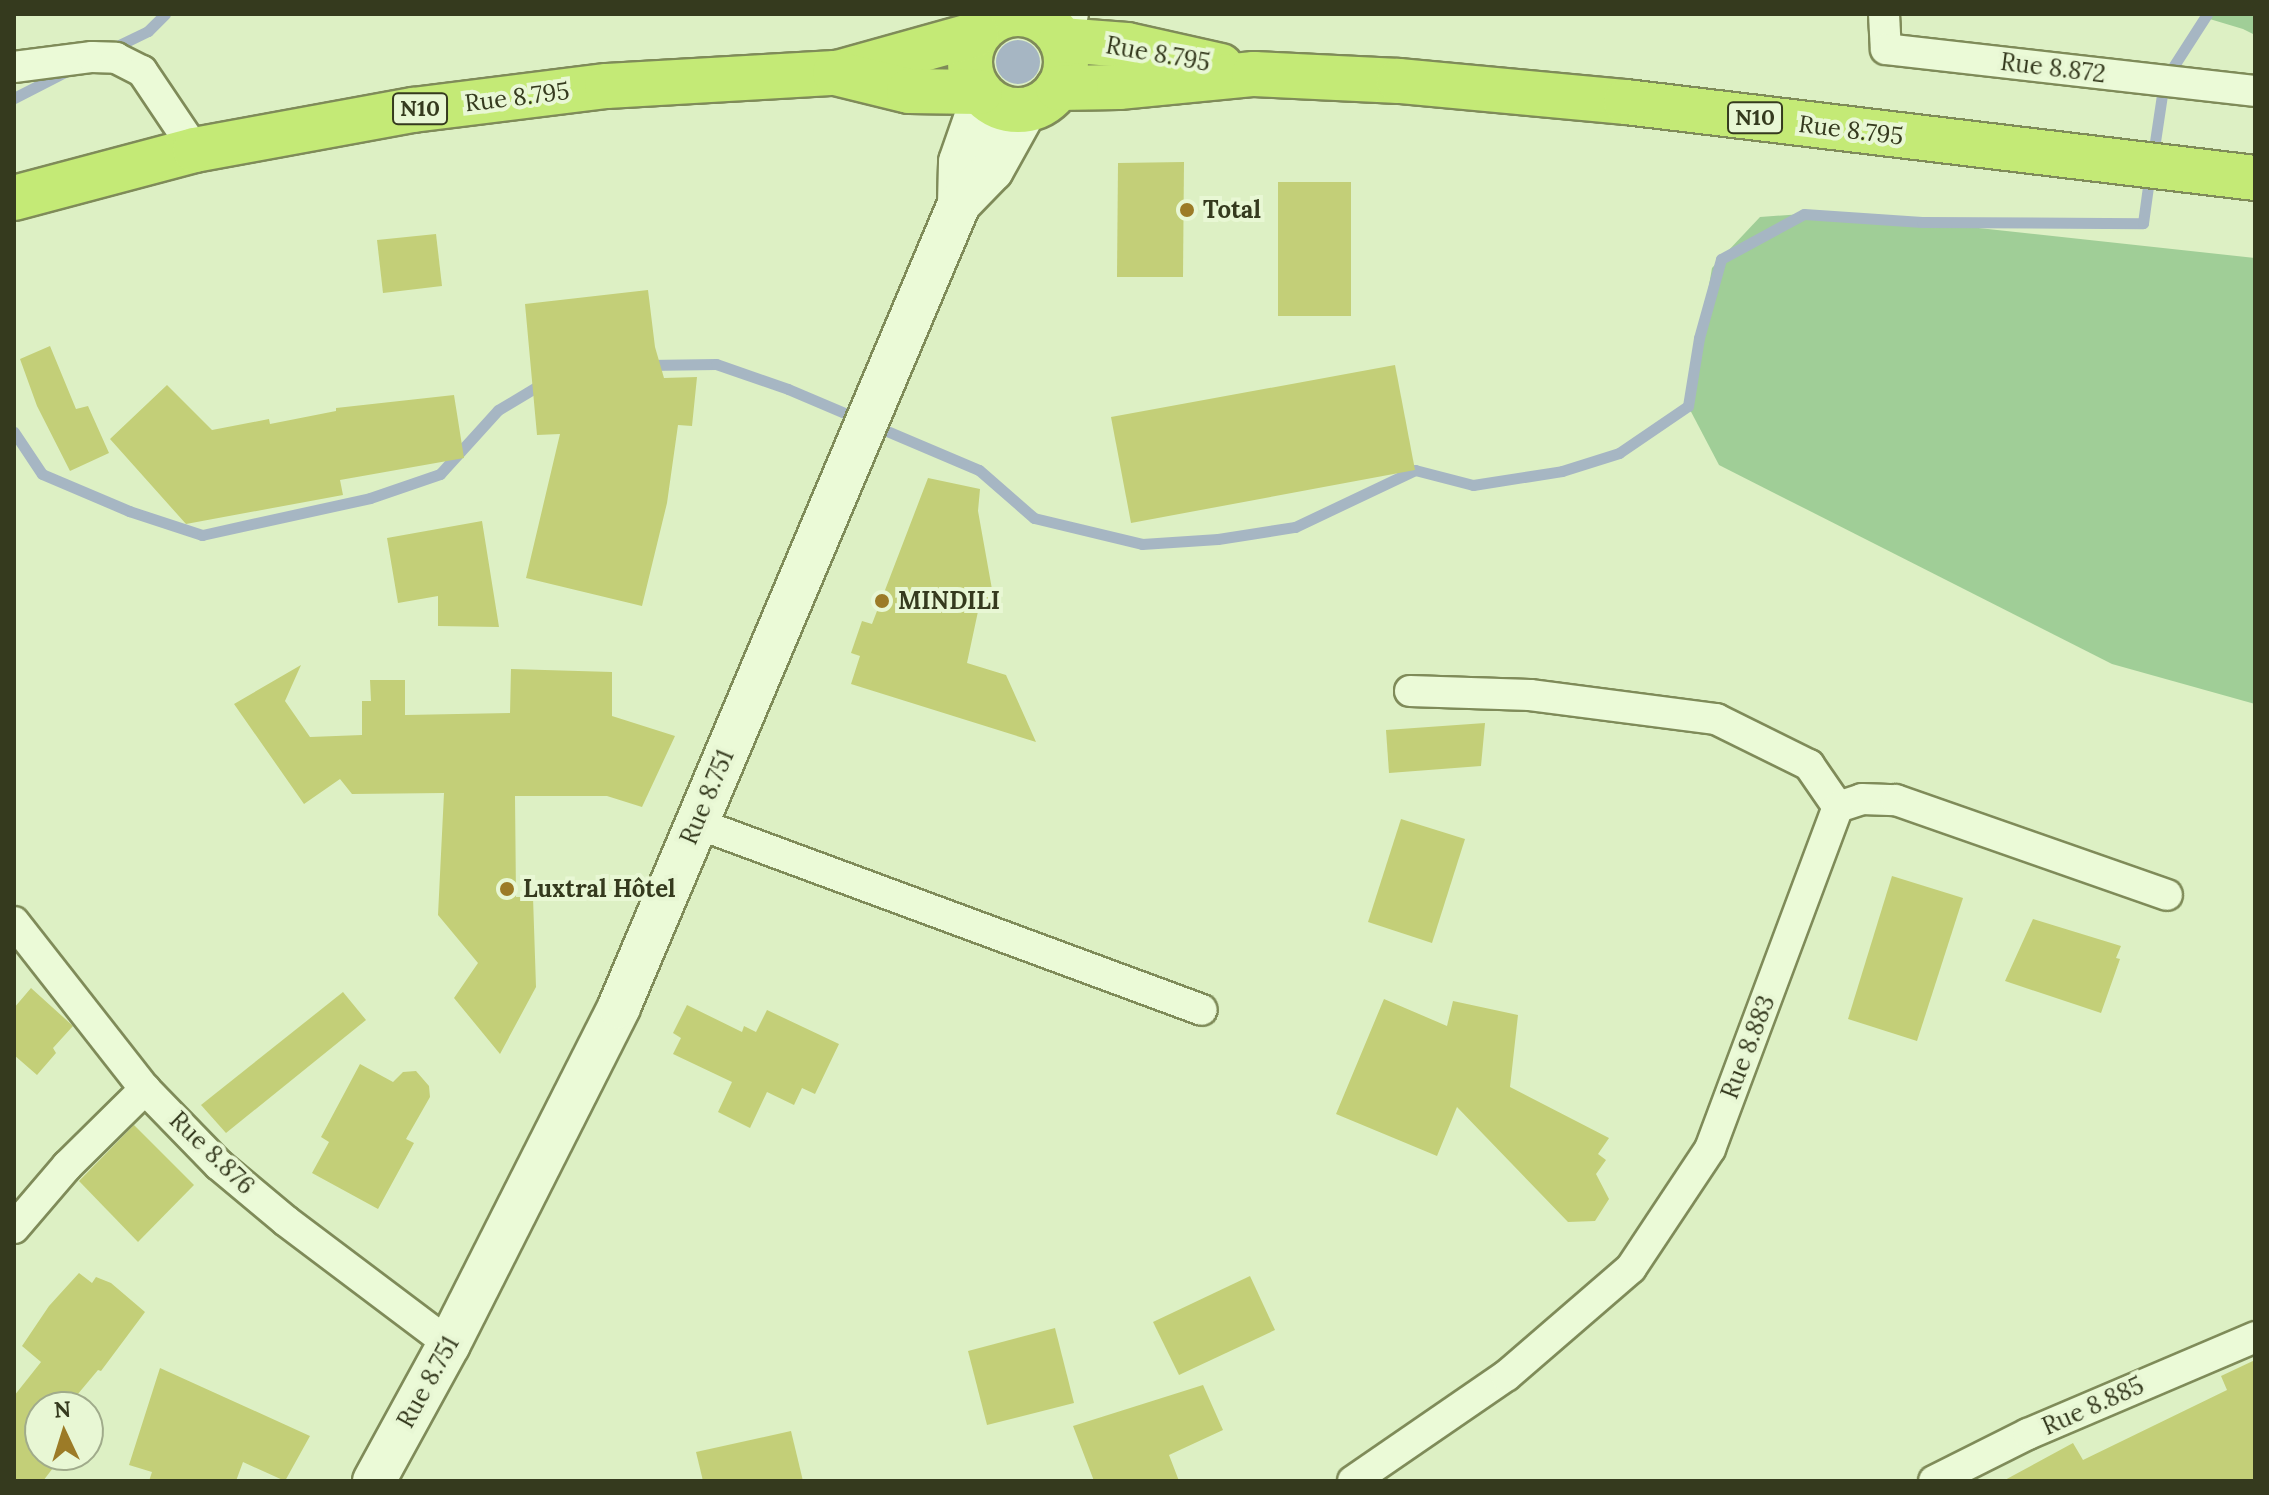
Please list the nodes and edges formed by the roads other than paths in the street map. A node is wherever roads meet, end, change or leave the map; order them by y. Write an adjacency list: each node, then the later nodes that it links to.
1 (1884, 14): 7 (street, Rue 8.872)
2 (996, 21): 3 (highway); 5 (highway, N10); 8 (highway)
3 (1062, 30): 6 (highway, Rue 8.795 / N10); 9 (highway)
4 (14, 67): 10 (street)
5 (835, 73): 8 (highway, Rue 8.795 / N10); 10 (highway, Rue 8.795 / N10)
6 (1254, 74): 9 (highway, Rue 8.795 / N10); 11 (highway, Rue 8.795 / N10)
7 (2255, 91)
8 (981, 94): 9 (highway); 13 (main road)
9 (1042, 98): 13 (main road, Rue 8.751)
10 (195, 150): 12 (highway, Rue 8.795 / N10)
11 (2255, 178)
12 (14, 198)
13 (959, 204): 16 (main road, Rue 8.751)
14 (1410, 691): 15 (street)
15 (1838, 807): 17 (street); 25 (street, Rue 8.883)
16 (696, 823): 19 (street); 23 (main road, Rue 8.751)
17 (2167, 895)
18 (14, 922): 20 (street, Rue 8.876)
19 (1202, 1010)
20 (145, 1089): 21 (street); 23 (street, Rue 8.876)
21 (14, 1228)
22 (2255, 1337): 26 (street, Rue 8.885)
23 (449, 1344): 24 (main road, Rue 8.751)
24 (374, 1481)
25 (1353, 1481)
26 (1934, 1481)

